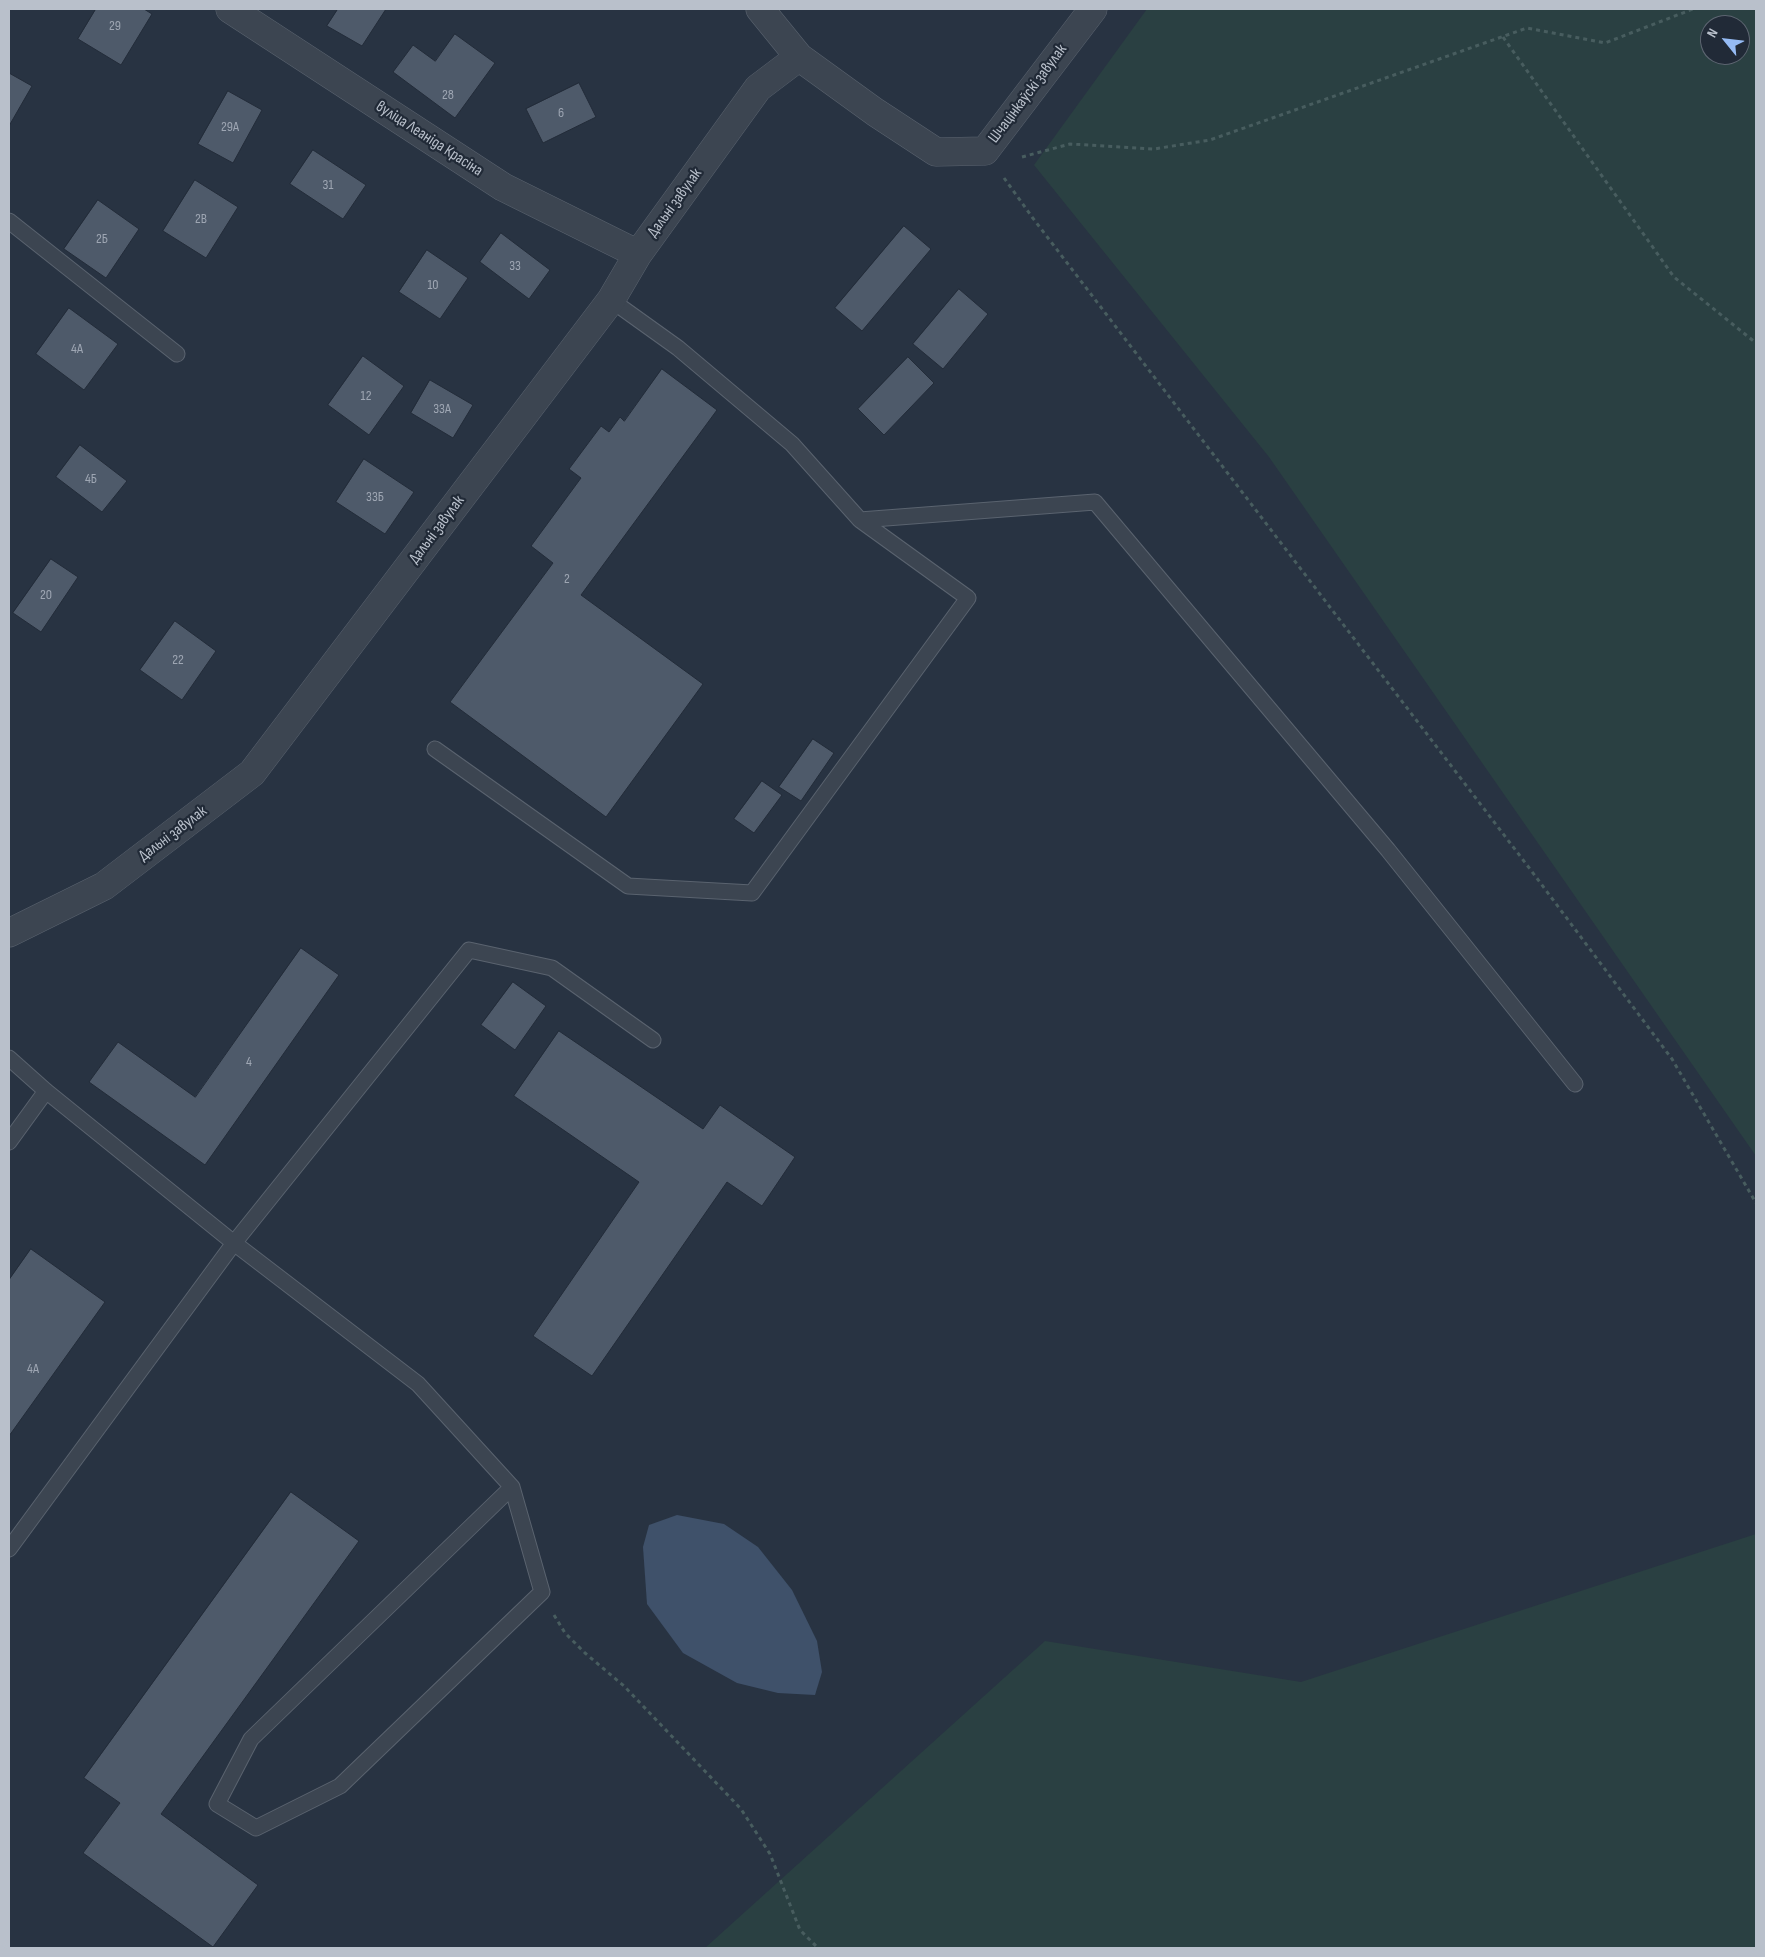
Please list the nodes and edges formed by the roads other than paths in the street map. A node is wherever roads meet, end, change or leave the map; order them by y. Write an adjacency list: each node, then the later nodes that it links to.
1 (230, 9): 6 (street, вуліца Леаніда Красіна)
2 (760, 9): 4 (street, Шчацінкаўскі завулак)
3 (1093, 9): 4 (street, Шчацінкаўскі завулак)
4 (800, 57): 6 (street, Дальні завулак)
5 (9, 221): 8 (lane)
6 (638, 254): 7 (street, Дальні завулак)
7 (611, 300): 9 (lane); 11 (street, Дальні завулак)
8 (177, 354)
9 (860, 520): 10 (lane); 14 (lane)
10 (435, 749)
11 (9, 933)
12 (654, 1040): 17 (lane)
13 (9, 1058): 15 (lane)
14 (1575, 1084)
15 (46, 1091): 16 (lane); 17 (lane)
16 (9, 1142)
17 (234, 1243): 18 (lane); 19 (lane)
18 (512, 1487): 18 (lane)
19 (9, 1549)

